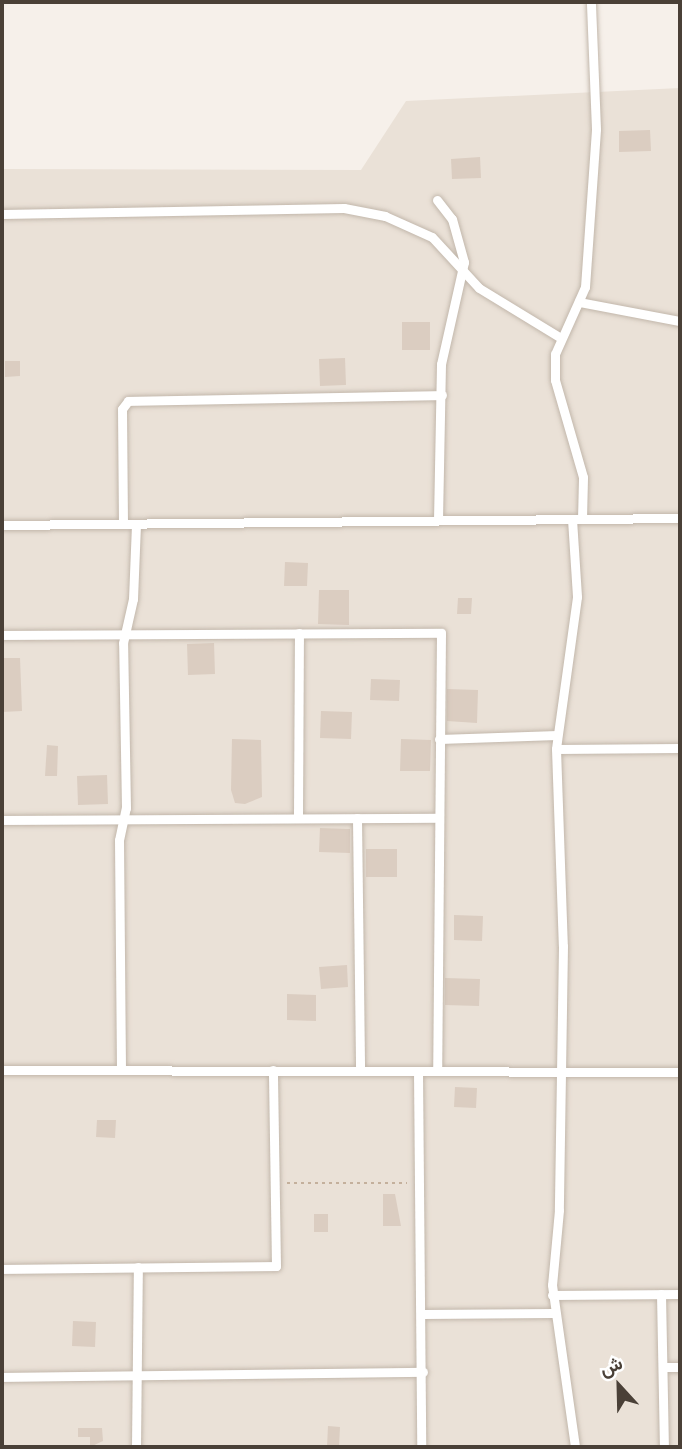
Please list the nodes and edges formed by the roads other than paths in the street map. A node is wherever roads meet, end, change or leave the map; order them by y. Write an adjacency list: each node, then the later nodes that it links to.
1 (591, 2): 5 (street)
2 (437, 200): 4 (street)
3 (2, 214): 4 (street)
4 (462, 270): 7 (street); 8 (street)
5 (579, 302): 6 (street); 7 (street)
6 (680, 321)
7 (561, 338): 11 (street)
8 (442, 396): 12 (street); 13 (street)
9 (680, 518): 11 (street)
10 (572, 519): 11 (street); 12 (street); 19 (street)
11 (582, 519)
12 (438, 520): 14 (street)
13 (122, 524): 14 (street); 15 (street)
14 (136, 524): 16 (street)
15 (2, 525)
16 (125, 634): 17 (street); 18 (street); 26 (street)
17 (299, 634): 20 (street); 23 (street)
18 (2, 635)
19 (557, 735): 20 (street); 22 (street)
20 (439, 740): 25 (street)
21 (680, 748): 22 (street)
22 (556, 749): 34 (street)
23 (298, 818): 24 (street); 26 (street)
24 (357, 818): 25 (street); 31 (street)
25 (438, 818): 33 (street)
26 (124, 819): 27 (street); 29 (street)
27 (2, 820)
28 (2, 1070): 29 (street)
29 (121, 1070): 30 (street)
30 (273, 1070): 31 (street); 36 (street)
31 (360, 1070): 32 (street)
32 (418, 1070): 33 (street); 42 (street)
33 (437, 1071): 34 (street)
34 (558, 1071): 35 (street); 40 (street)
35 (680, 1072)
36 (138, 1267): 37 (street); 46 (street)
37 (2, 1269)
38 (662, 1294): 39 (street); 40 (street); 43 (street)
39 (680, 1294)
40 (552, 1295): 41 (street)
41 (553, 1313): 42 (street); 50 (street)
42 (422, 1314): 45 (street)
43 (663, 1367): 44 (street); 51 (street)
44 (680, 1367)
45 (423, 1371): 46 (street); 49 (street)
46 (137, 1375): 47 (street); 48 (street)
47 (2, 1377)
48 (136, 1447)
49 (421, 1447)
50 (575, 1447)
51 (664, 1447)

